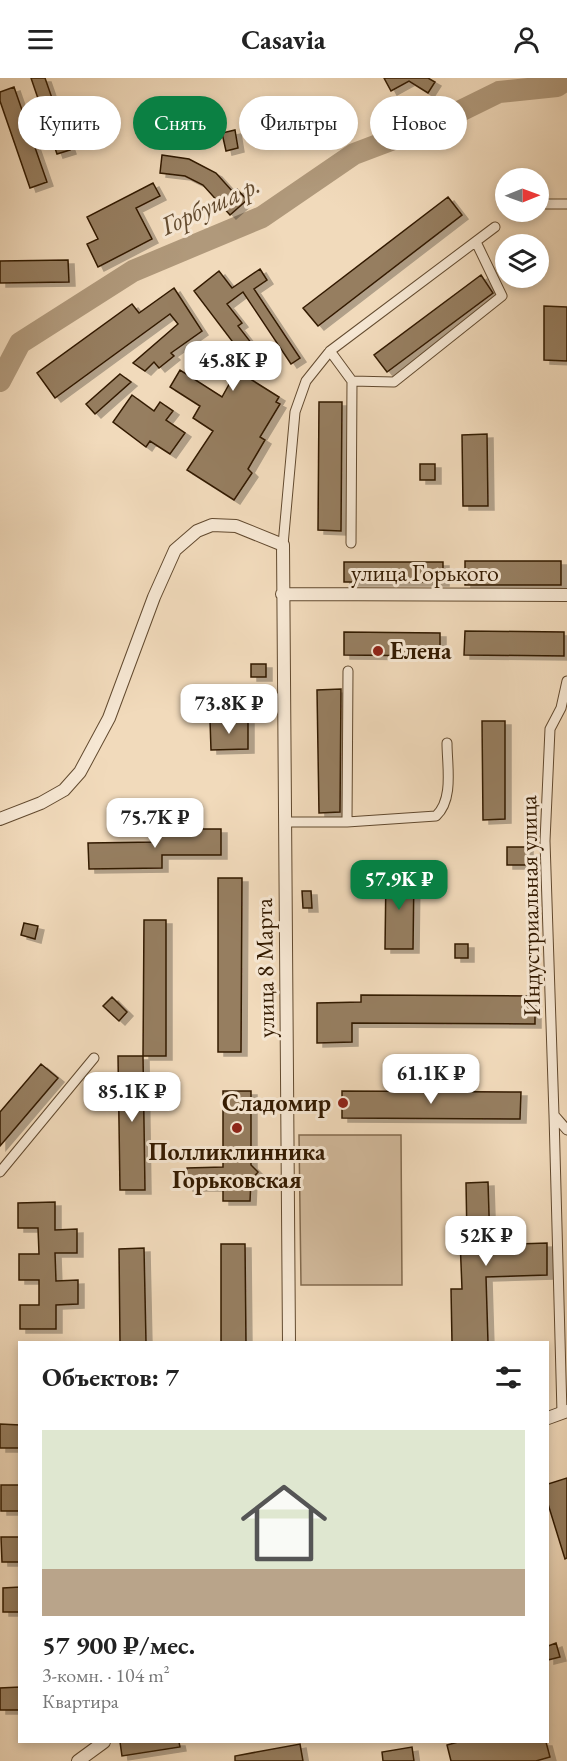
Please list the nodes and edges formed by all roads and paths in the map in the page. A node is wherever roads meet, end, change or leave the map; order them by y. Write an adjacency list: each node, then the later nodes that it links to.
1 (549, 204): 2 (street)
2 (567, 204)
3 (495, 226): 4 (street)
4 (476, 242): 5 (street); 6 (street)
5 (330, 351): 6 (street); 8 (street)
6 (352, 381): 7 (street)
7 (351, 543)
8 (283, 545): 9 (street, улица 8 Марта); 14 (street)
9 (282, 594): 10 (street, улица Горького); 15 (street, улица 8 Марта)
10 (567, 595)
11 (348, 671): 16 (street)
12 (567, 681): 18 (street, Индустриальная улица)
13 (447, 743): 16 (street)
14 (0, 819)
15 (285, 822): 16 (street); 21 (street, улица 8 Марта)
16 (347, 822)
17 (94, 1058): 20 (street)
18 (554, 1115): 19 (street); 22 (street, Индустриальная улица)
19 (567, 1130)
20 (0, 1172)
21 (289, 1341)
22 (563, 1353): 23 (street, Индустриальная улица)
23 (564, 1412): 24 (street)
24 (549, 1418)
25 (103, 1743): 26 (street)
26 (78, 1761)

